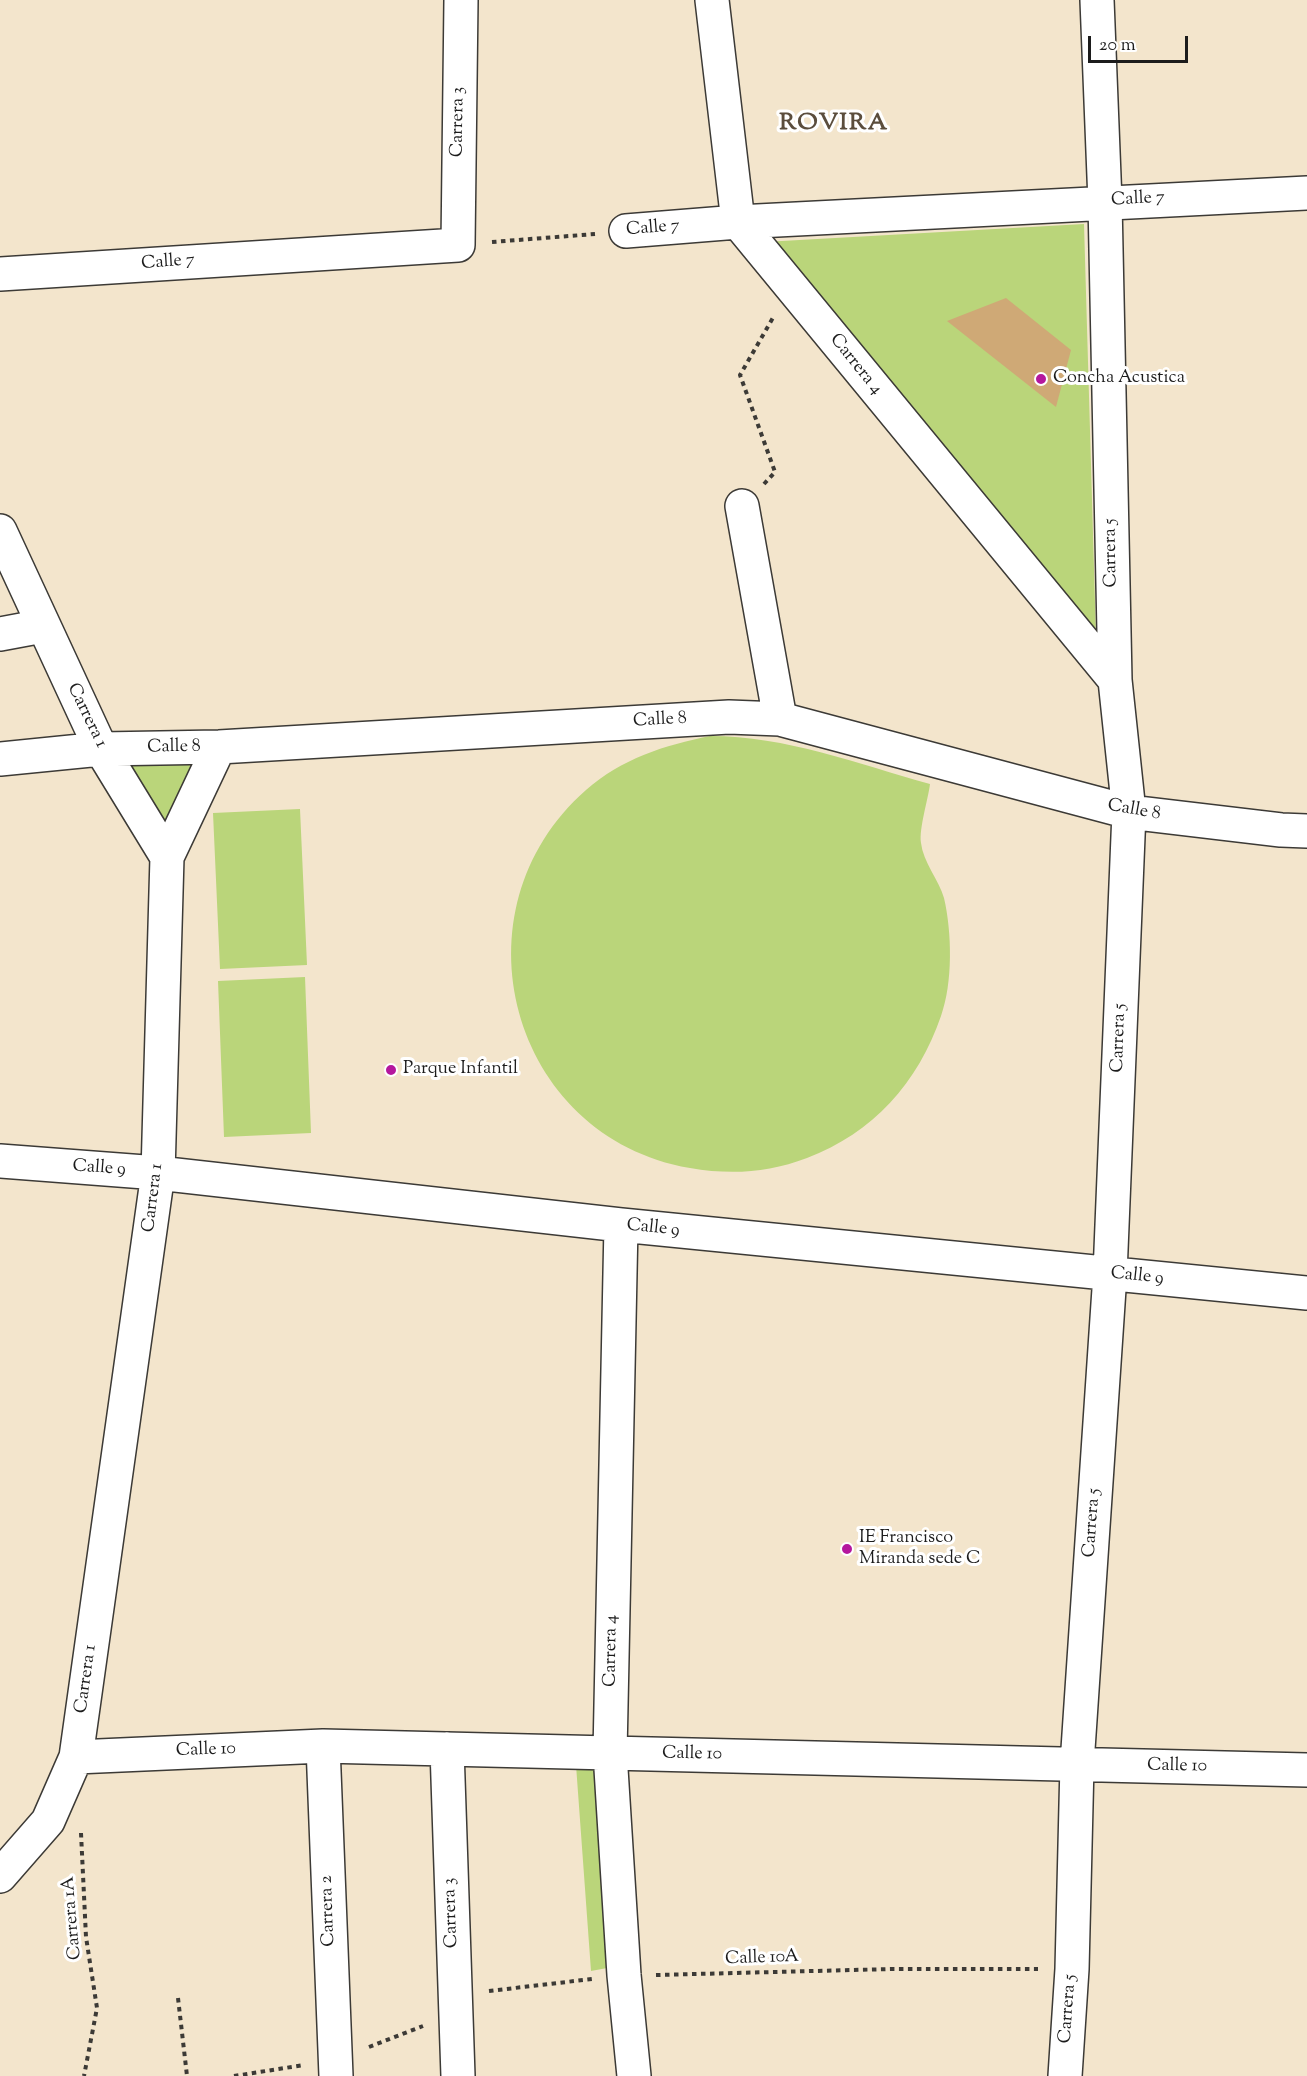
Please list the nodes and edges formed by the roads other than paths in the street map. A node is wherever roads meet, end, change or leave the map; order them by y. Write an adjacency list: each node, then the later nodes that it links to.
1 (461, 0): 8 (street, Carrera 3)
2 (712, 0): 6 (street)
3 (1097, 0): 5 (street, Carrera 5)
4 (1307, 193): 5 (street, Calle 7)
5 (1105, 202): 6 (street, Calle 7); 14 (street, Carrera 5)
6 (738, 222): 7 (street, Calle 7); 14 (street, Carrera 4)
7 (626, 231)
8 (458, 245): 9 (street, Calle 7)
9 (0, 274)
10 (742, 506): 15 (street)
11 (0, 531): 12 (street, Carrera 1)
12 (44, 626): 13 (street); 17 (street, Carrera 1)
13 (0, 634)
14 (1115, 680): 19 (street, Carrera 5)
15 (780, 719): 16 (street, Calle 8); 19 (street, Calle 8)
16 (219, 747): 17 (street, Calle 8); 21 (street)
17 (101, 749): 18 (street, Calle 8); 21 (street, Carrera 1)
18 (0, 759)
19 (1129, 812): 20 (street, Calle 8); 25 (street, Carrera 5)
20 (1307, 831)
21 (167, 857): 23 (street, Carrera 1)
22 (0, 1161): 23 (street, Calle 9)
23 (158, 1173): 24 (street, Calle 9); 30 (street, Carrera 1)
24 (621, 1225): 25 (street, Calle 9); 29 (street, Carrera 4)
25 (1110, 1274): 26 (street, Calle 9); 31 (street, Carrera 5)
26 (1307, 1293)
27 (323, 1746): 28 (street, Calle 10); 30 (street, Calle 10); 34 (street, Carrera 2)
28 (447, 1749): 29 (street, Calle 10); 35 (street, Carrera 3)
29 (610, 1753): 31 (street, Calle 10); 36 (street, Carrera 4)
30 (76, 1757): 33 (street, Carrera 1)
31 (1077, 1764): 32 (street, Calle 10); 37 (street, Carrera 5)
32 (1307, 1770)
33 (0, 1876)
34 (336, 2076)
35 (458, 2076)
36 (634, 2076)
37 (1065, 2076)

